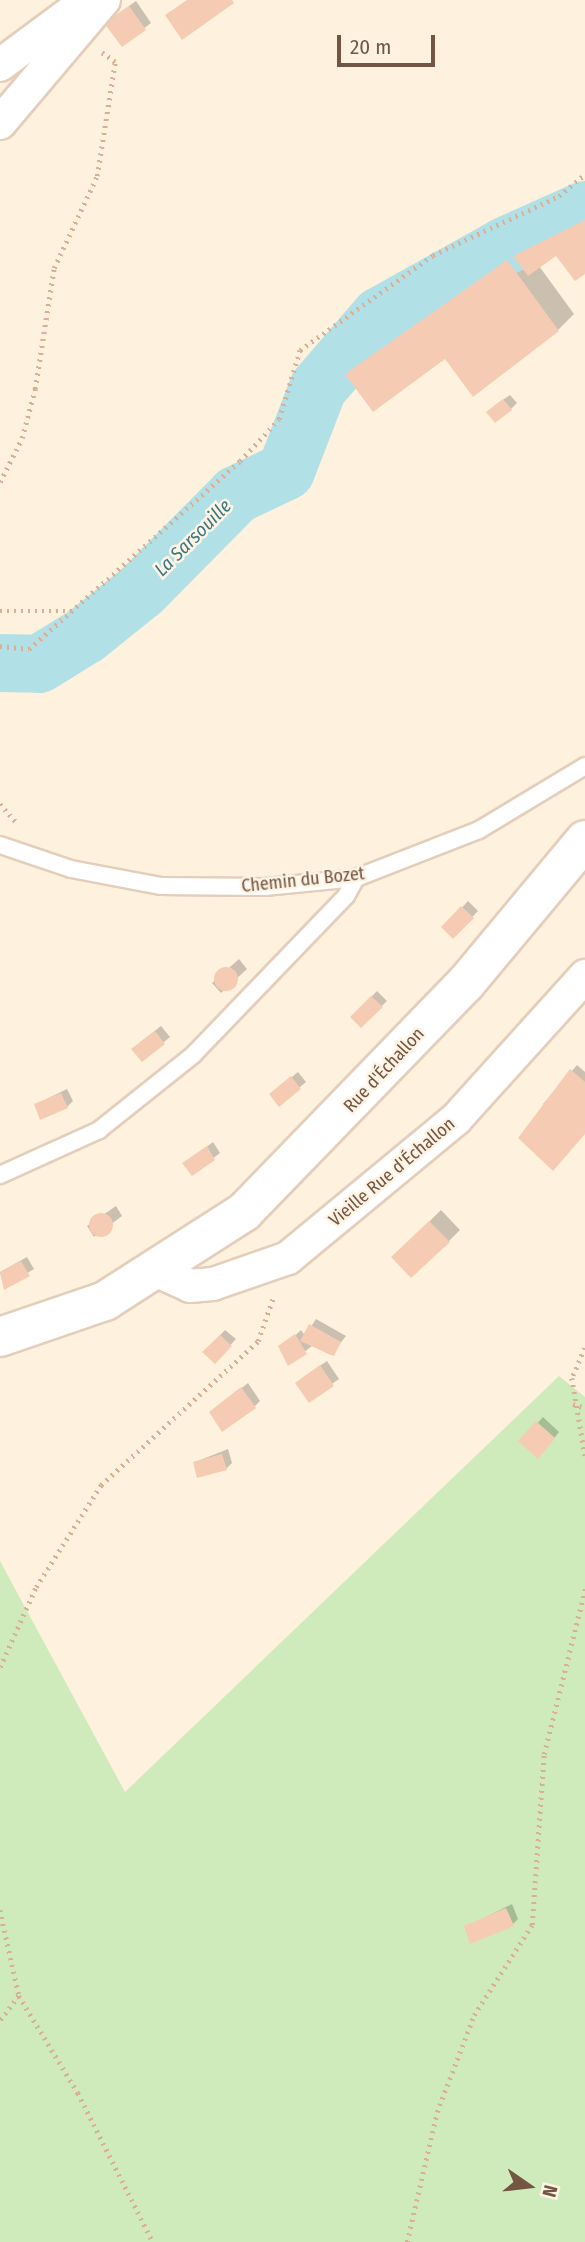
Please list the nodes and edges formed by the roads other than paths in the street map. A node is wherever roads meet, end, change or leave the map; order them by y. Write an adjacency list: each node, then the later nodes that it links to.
1 (88, 0): 3 (street)
2 (104, 0): 4 (street)
3 (0, 65)
4 (0, 123)
5 (585, 766): 8 (lane, Chemin du Bozet)
6 (585, 840): 11 (main road, Rue d'Échallon)
7 (0, 845): 8 (lane, Chemin du Bozet)
8 (356, 878): 10 (lane)
9 (585, 976): 11 (street, Vieille Rue d'Échallon)
10 (0, 1175)
11 (157, 1271): 12 (main road, Rue d'Échallon)
12 (0, 1337)

